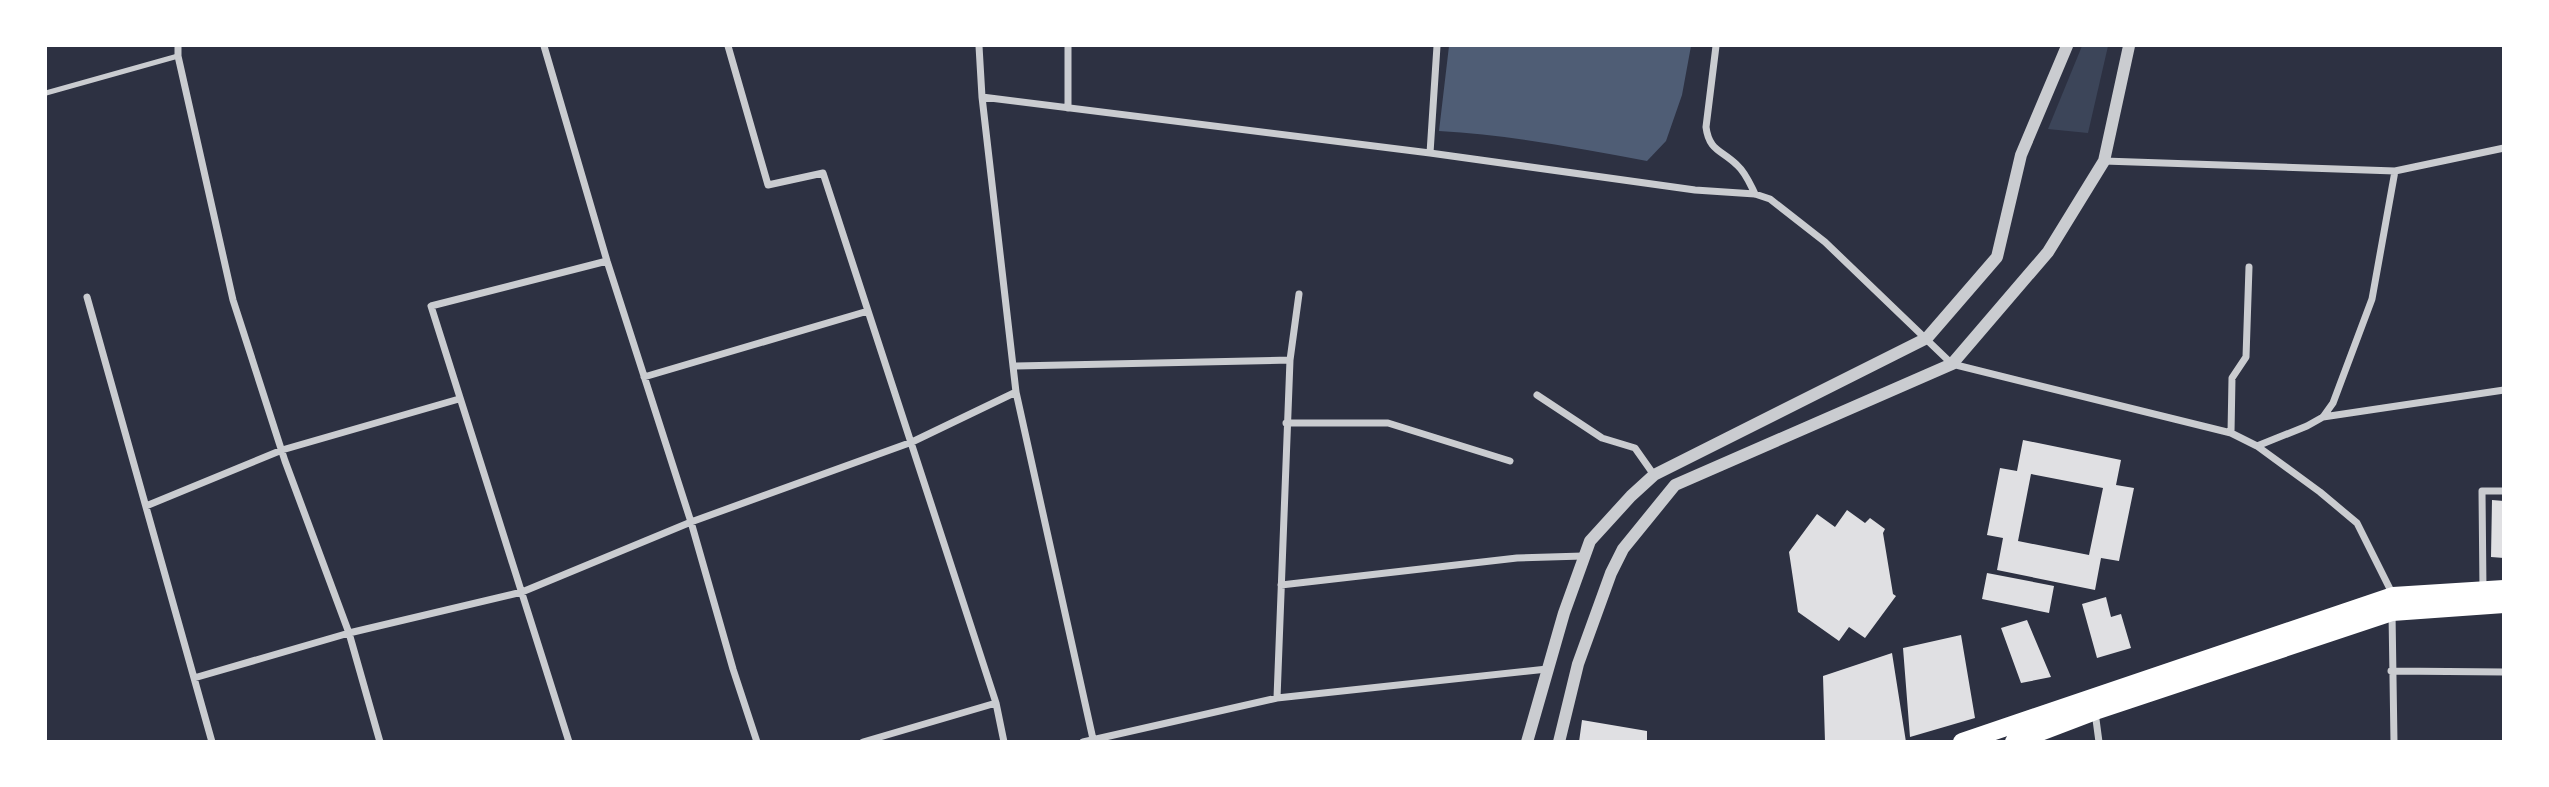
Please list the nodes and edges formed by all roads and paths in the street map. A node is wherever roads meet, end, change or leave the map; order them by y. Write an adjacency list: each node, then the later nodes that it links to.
1 (178, 46): 10 (street)
2 (544, 46): 19 (street)
3 (728, 46): 23 (street)
4 (979, 46): 12 (street)
5 (1068, 46): 13 (street)
6 (1437, 46): 15 (street)
7 (1716, 46): 18 (street)
8 (2067, 46): 24 (street)
9 (2129, 46): 16 (street)
10 (178, 56): 11 (lane); 38 (street)
11 (46, 93)
12 (982, 97): 13 (street); 27 (street)
13 (1068, 108): 15 (street)
14 (2504, 148): 17 (street)
15 (1430, 153): 18 (street)
16 (2104, 161): 17 (street); 26 (street)
17 (2395, 171): 33 (street)
18 (1755, 194): 24 (street)
19 (607, 261): 28 (street); 32 (street)
20 (2249, 267): 35 (street)
21 (1299, 294): 25 (street)
22 (88, 297): 42 (street)
23 (868, 311): 28 (street); 36 (street)
24 (1927, 338): 26 (street); 40 (street)
25 (1290, 360): 27 (street); 34 (street)
26 (1952, 364): 35 (street); 69 (street)
27 (1013, 366): 30 (street)
28 (644, 377): 43 (street)
29 (2504, 390): 33 (street)
30 (1016, 392): 36 (street); 60 (street)
31 (1537, 394): 40 (street)
32 (459, 399): 38 (street); 48 (street)
33 (2323, 417): 37 (street)
34 (1286, 423): 39 (street); 45 (street)
35 (2231, 433): 37 (street)
36 (912, 442): 43 (street); 57 (street)
37 (2257, 446): 49 (street)
38 (282, 450): 42 (street); 51 (street)
39 (1510, 461)
40 (1654, 475): 44 (street)
41 (2504, 491): 47 (street)
42 (146, 506): 55 (street)
43 (691, 522): 48 (street); 64 (street)
44 (1583, 556): 45 (street); 52 (street)
45 (1282, 585): 56 (street)
46 (2504, 589): 47 (main road)
47 (2483, 591): 49 (main road)
48 (522, 592): 51 (street); 63 (street)
49 (2393, 604): 50 (main road); 53 (street); 58 (main road); 59 (main road)
50 (2504, 604)
51 (349, 632): 55 (street); 62 (street)
52 (1547, 668): 56 (street); 68 (street)
53 (2391, 671): 54 (street); 72 (street)
54 (2504, 672)
55 (194, 678): 61 (street)
56 (1277, 698): 60 (street)
57 (996, 703): 65 (street); 66 (street)
58 (2095, 711): 59 (main road); 71 (street)
59 (2012, 736): 70 (main road)
60 (1093, 739): 67 (street)
61 (212, 741)
62 (380, 741)
63 (569, 741)
64 (757, 741)
65 (863, 741)
66 (1004, 741)
67 (1083, 741)
68 (1527, 741)
69 (1559, 741)
70 (1962, 741)
71 (2099, 741)
72 (2394, 741)

